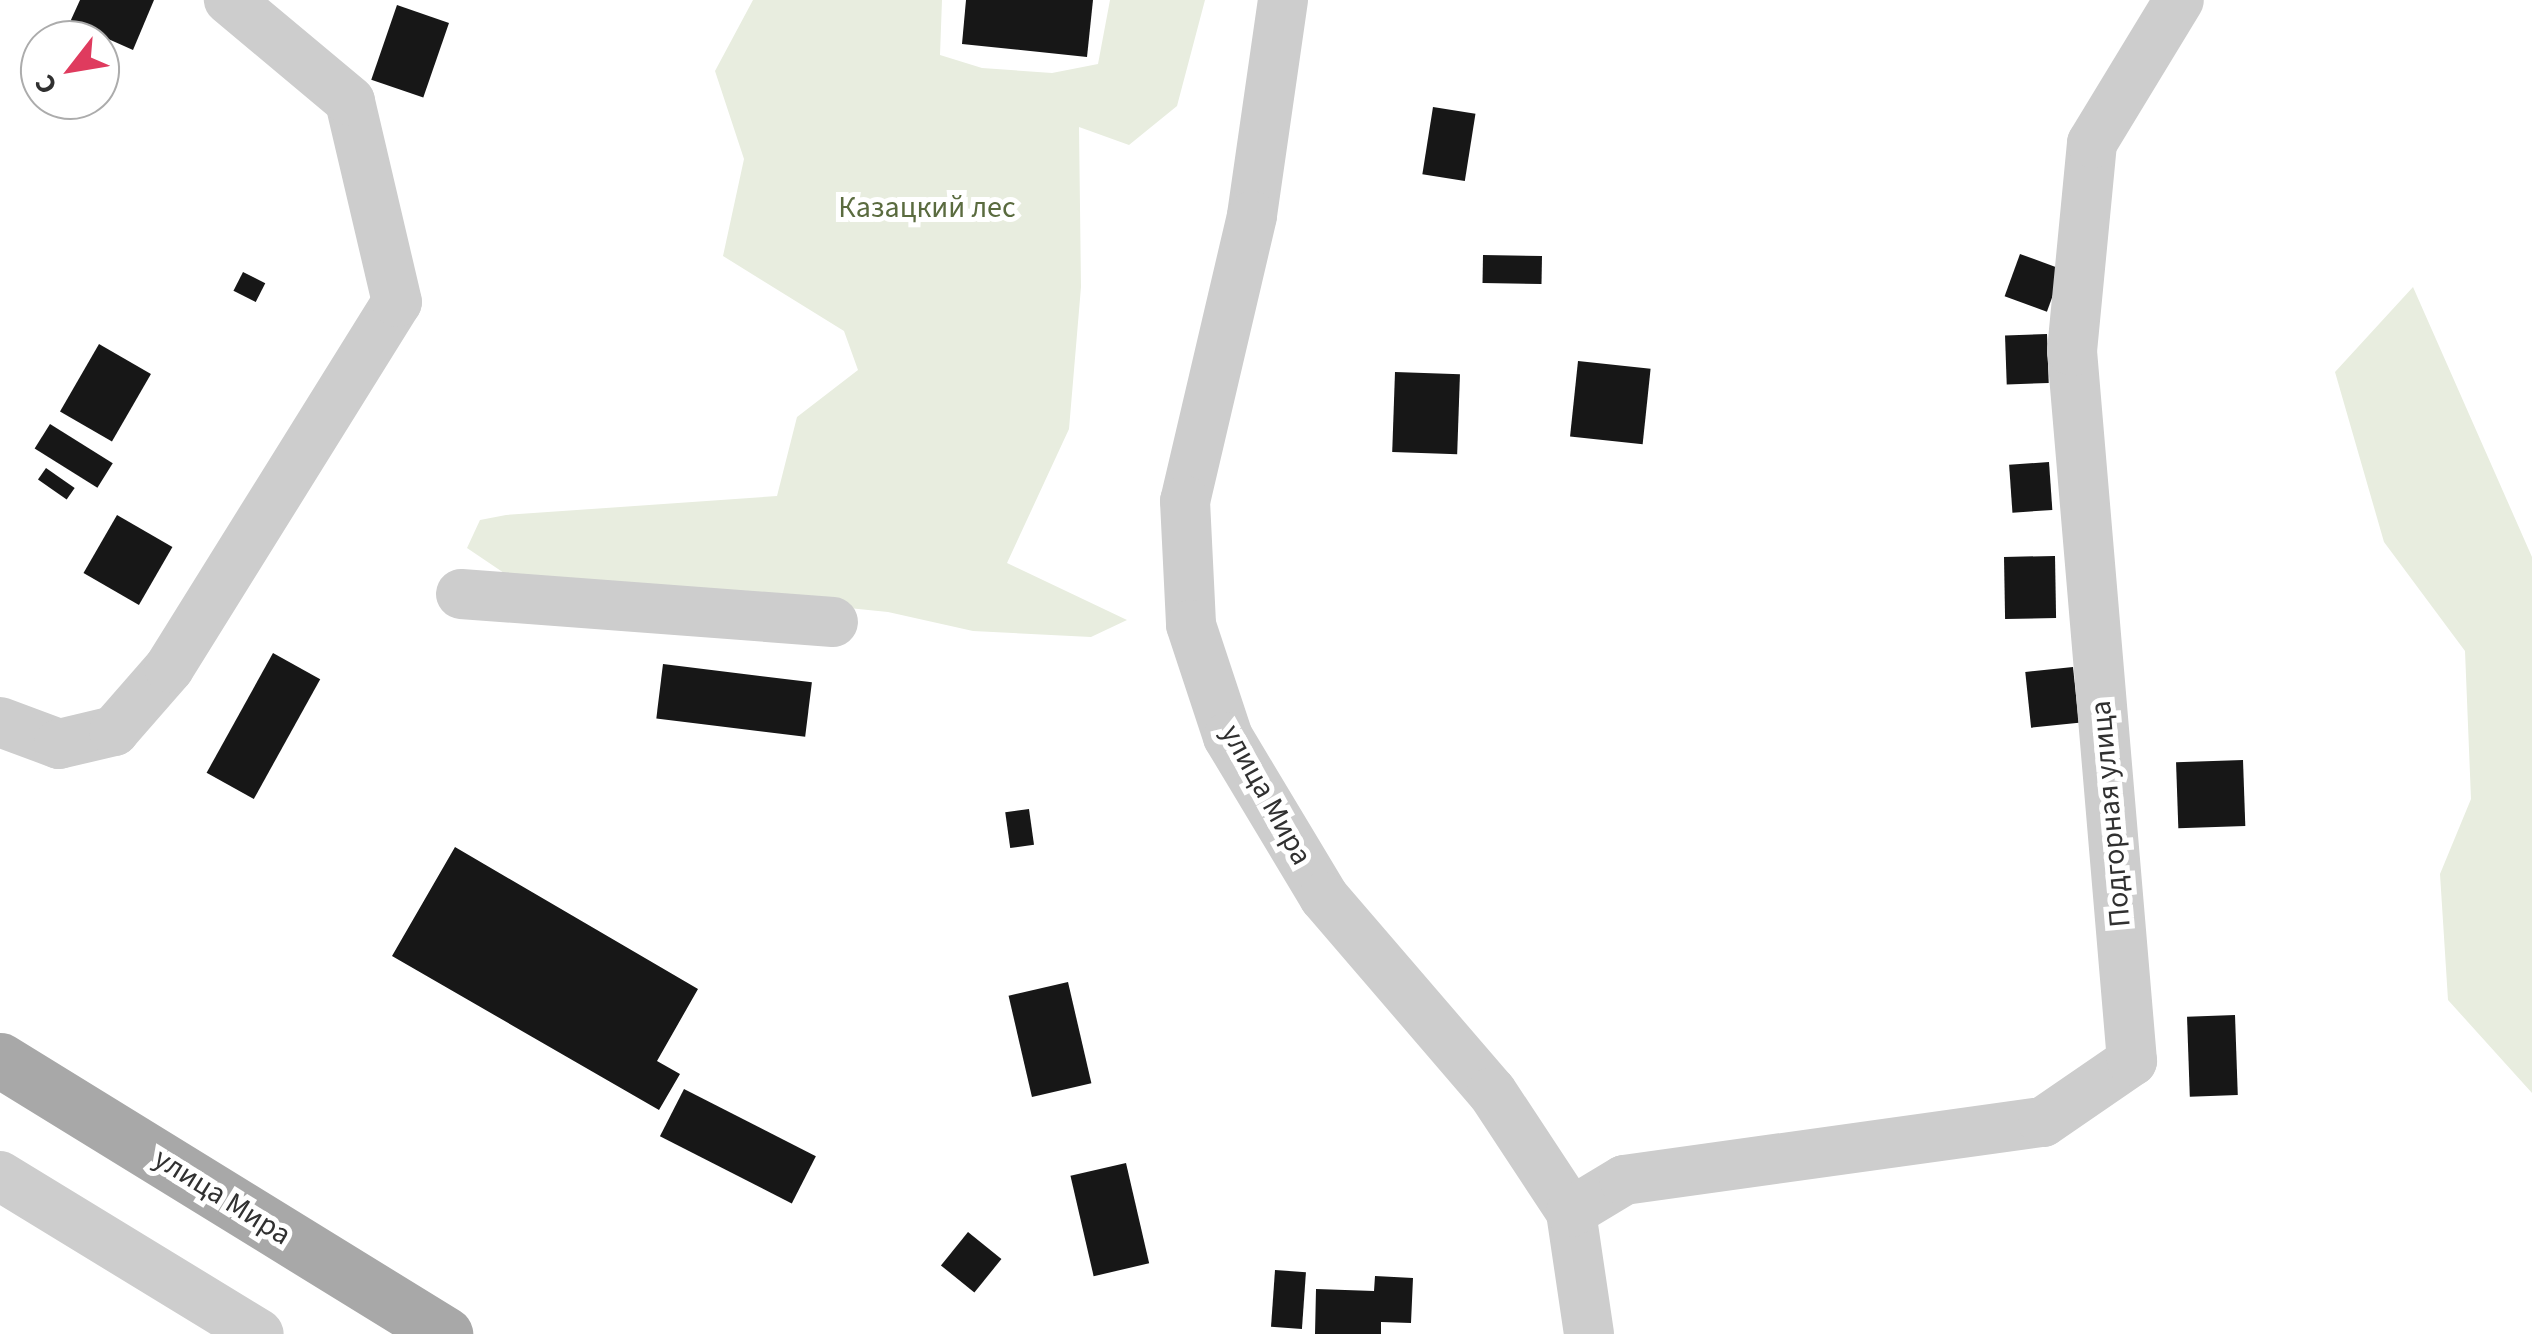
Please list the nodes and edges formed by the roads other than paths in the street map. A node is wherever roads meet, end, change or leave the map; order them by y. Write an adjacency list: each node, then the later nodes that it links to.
1 (230, 0): 6 (street)
2 (1283, 0): 9 (street, улица Мира)
3 (2179, 0): 9 (street, Подгорная улица)
4 (461, 594): 5 (street)
5 (833, 622)
6 (0, 722)
7 (0, 1060): 11 (main road, улица Мира)
8 (0, 1176): 10 (street)
9 (1571, 1212): 12 (street, улица Мира)
10 (259, 1334)
11 (445, 1334)
12 (1589, 1334)

